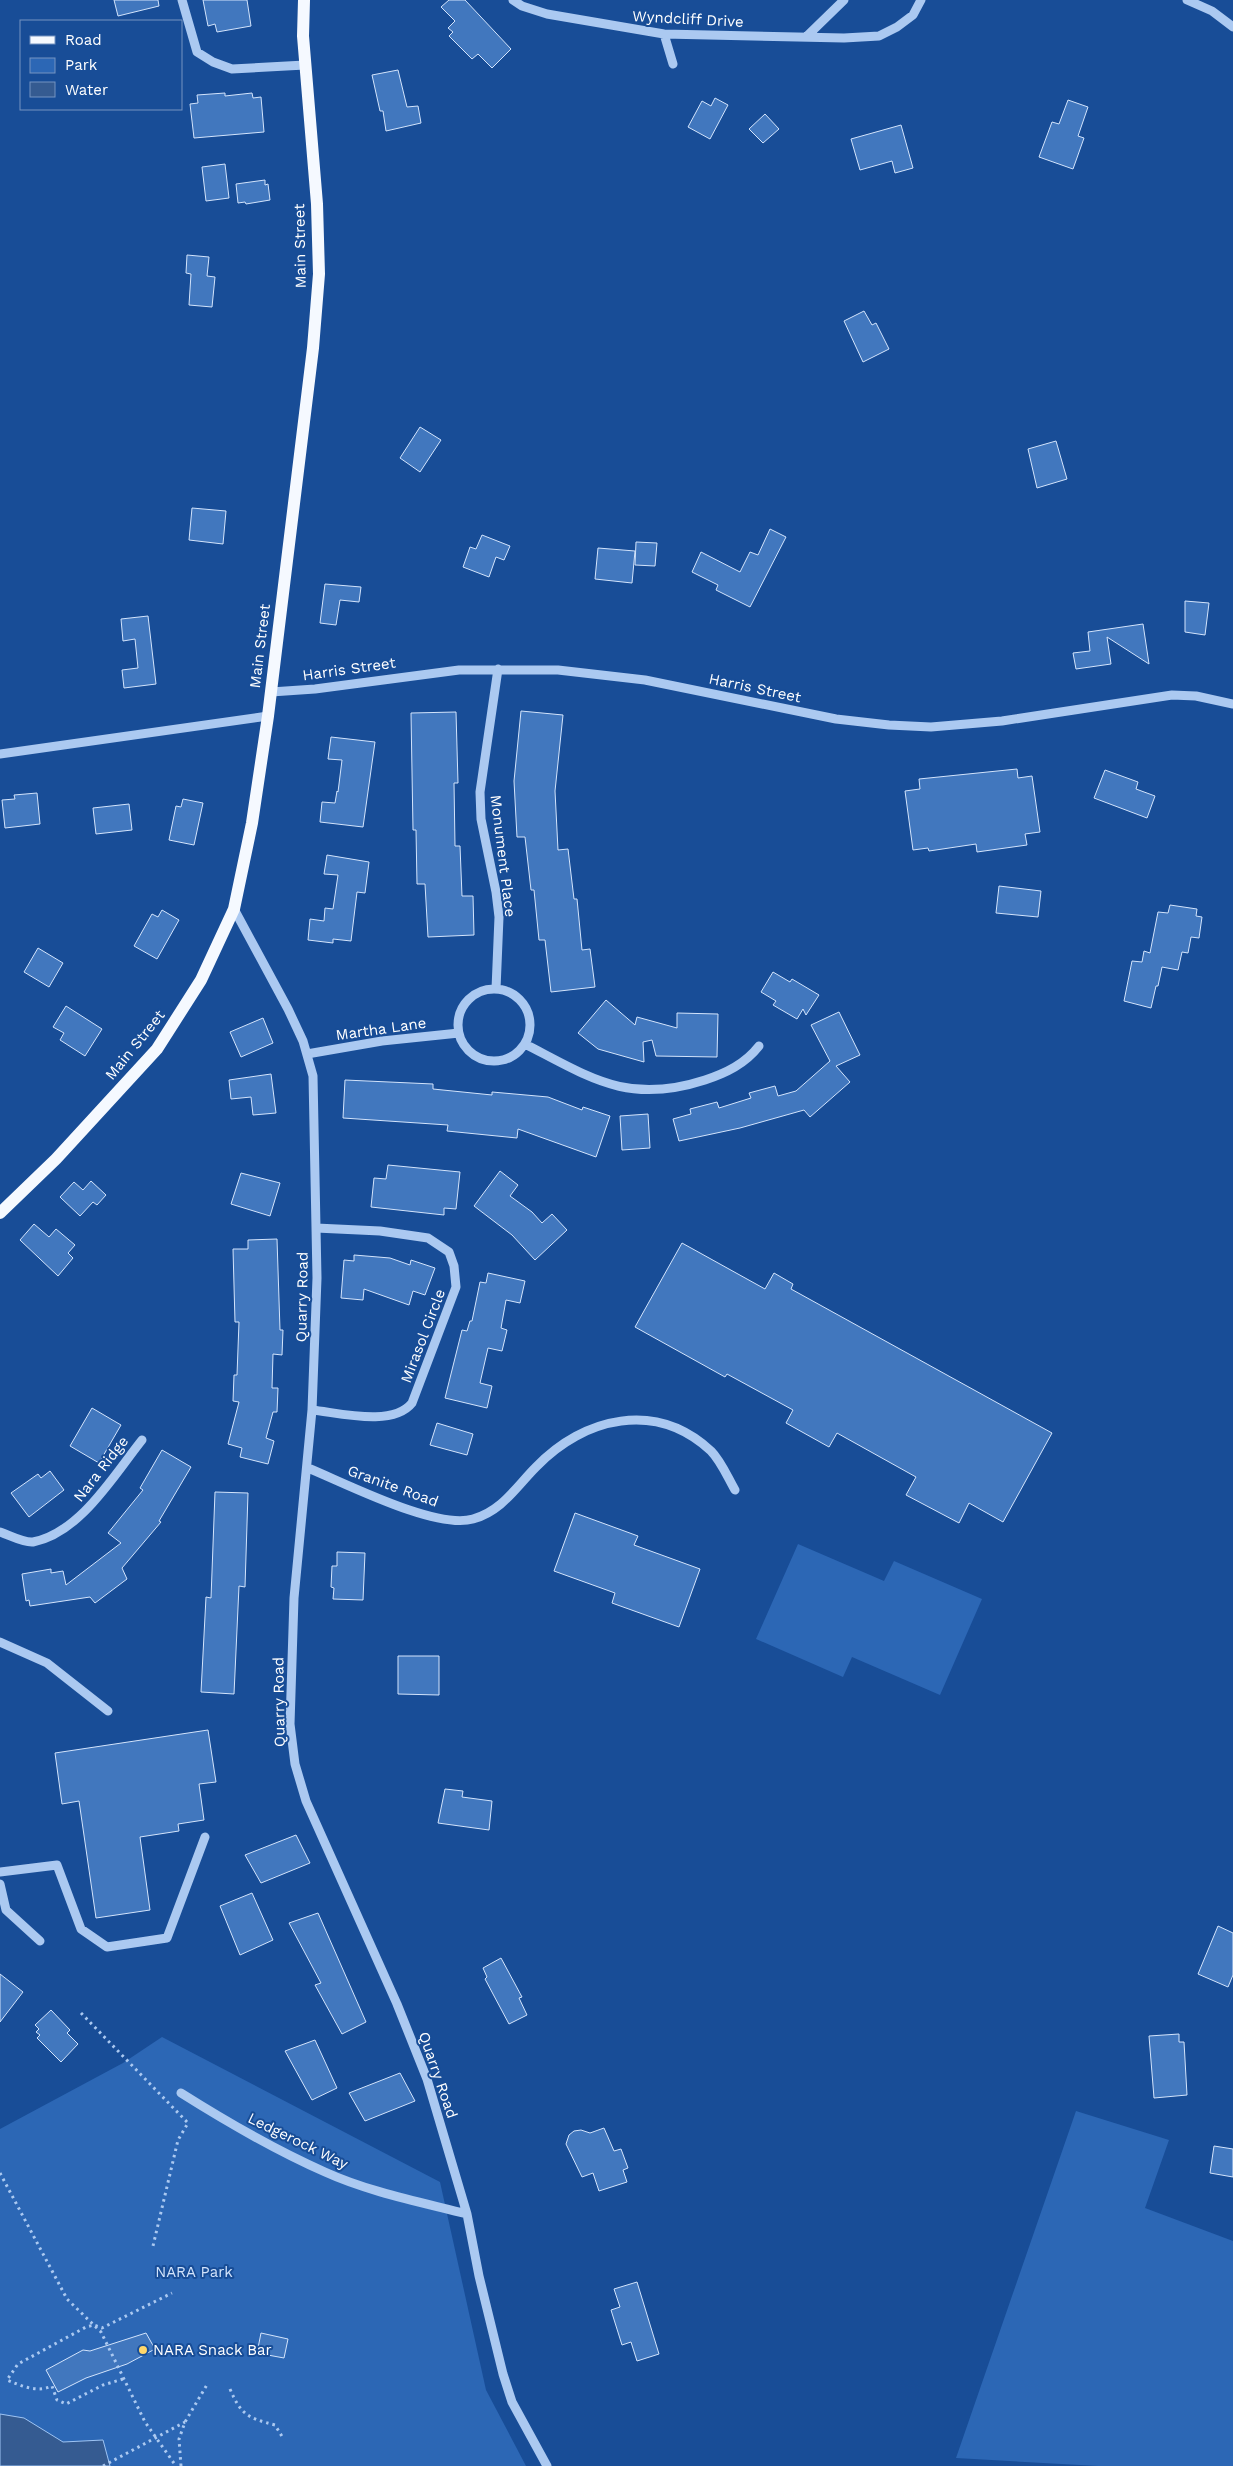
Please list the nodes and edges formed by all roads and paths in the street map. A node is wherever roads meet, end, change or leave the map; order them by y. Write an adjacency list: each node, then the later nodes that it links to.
1 (182, 0): 11 (street)
2 (304, 0): 11 (main road, Main Street)
3 (513, 0): 8 (street, Wyndcliff Drive)
4 (844, 0): 9 (street)
5 (922, 0): 9 (street, Wyndcliff Drive)
6 (1187, 0): 7 (street)
7 (1233, 27)
8 (664, 34): 9 (street, Wyndcliff Drive); 10 (street)
9 (806, 37)
10 (673, 64)
11 (305, 65): 13 (main road, Main Street)
12 (498, 668): 13 (street, Harris Street); 14 (street, Harris Street); 18 (street, Monument Place)
13 (271, 692): 15 (main road, Main Street)
14 (1233, 704)
15 (268, 716): 16 (street); 17 (main road, Main Street)
16 (0, 754)
17 (234, 909): 22 (street, Quarry Road); 23 (main road, Main Street)
18 (496, 989): 19 (street); 20 (street)
19 (459, 1033): 20 (street); 22 (street, Martha Lane)
20 (526, 1044): 21 (street)
21 (759, 1046)
22 (307, 1054): 24 (street, Quarry Road)
23 (0, 1213)
24 (316, 1228): 25 (street, Quarry Road); 25 (street, Mirasol Circle)
25 (312, 1410): 27 (street, Quarry Road)
26 (142, 1440): 29 (street, Nara Ridge)
27 (308, 1468): 28 (street, Granite Road); 40 (street, Quarry Road)
28 (735, 1490)
29 (0, 1532)
30 (0, 1642): 31 (street)
31 (108, 1711)
32 (206, 1837): 33 (street)
33 (0, 1872)
34 (0, 1884): 35 (street)
35 (3, 1913): 36 (street)
36 (40, 1940)
37 (81, 2013): 41 (path)
38 (181, 2093): 40 (street, Ledgerock Way)
39 (0, 2173): 43 (path)
40 (467, 2214): 53 (street, Quarry Road)
41 (153, 2246)
42 (172, 2293): 43 (path)
43 (94, 2325): 44 (path); 44 (path)
44 (123, 2379): 48 (path)
45 (208, 2383): 47 (path)
46 (230, 2389): 49 (path)
47 (185, 2422): 48 (path); 52 (path)
48 (156, 2438): 50 (path); 51 (path)
49 (283, 2438)
50 (103, 2466)
51 (176, 2466)
52 (180, 2466)
53 (547, 2466)

